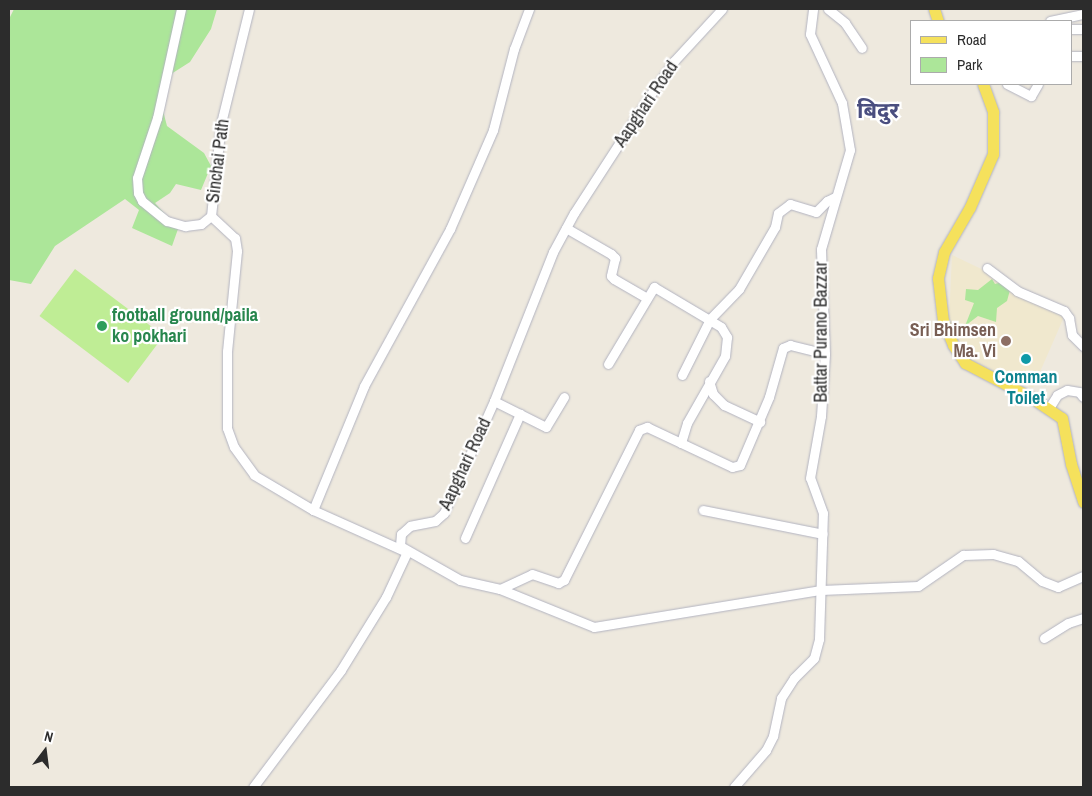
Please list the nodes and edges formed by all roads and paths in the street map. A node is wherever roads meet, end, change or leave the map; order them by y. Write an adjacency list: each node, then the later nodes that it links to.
1 (180, 9): 14 (street, Sinchai Path)
2 (249, 9): 14 (street, Sinchai Path)
3 (529, 9): 32 (street)
4 (722, 9): 15 (street, Aapghari Road)
5 (813, 9): 13 (street, Battar Purano Bazzar)
6 (828, 9): 9 (street)
7 (1083, 14): 8 (street)
8 (1055, 20)
9 (862, 48)
10 (983, 85): 27 (main road)
11 (1010, 85): 12 (street)
12 (1037, 85)
13 (836, 197): 18 (street); 20 (street, Battar Purano Bazzar)
14 (211, 216): 32 (street)
15 (566, 228): 17 (street); 26 (street, Aapghari Road)
16 (987, 268): 19 (street)
17 (647, 298): 18 (street); 21 (street)
18 (710, 319): 22 (street); 23 (street)
19 (1083, 346)
20 (825, 354): 29 (street); 34 (street, Battar Purano Bazzar)
21 (608, 364)
22 (682, 375)
23 (709, 381): 29 (street); 30 (street)
24 (564, 397): 28 (street)
25 (1083, 397): 27 (street)
26 (494, 401): 28 (street); 36 (street, Aapghari Road)
27 (1049, 408): 31 (main road)
28 (520, 414): 35 (street)
29 (760, 422): 30 (street)
30 (681, 443): 38 (street)
31 (1083, 502)
32 (313, 510): 36 (street)
33 (702, 510): 34 (street)
34 (823, 534): 39 (street, Battar Purano Bazzar)
35 (465, 538)
36 (407, 552): 38 (street); 42 (street)
37 (1083, 576): 39 (street)
38 (500, 589): 39 (street)
39 (822, 590): 43 (street, Battar Purano Bazzar)
40 (1083, 618): 41 (street)
41 (1044, 638)
42 (254, 787)
43 (734, 787)

